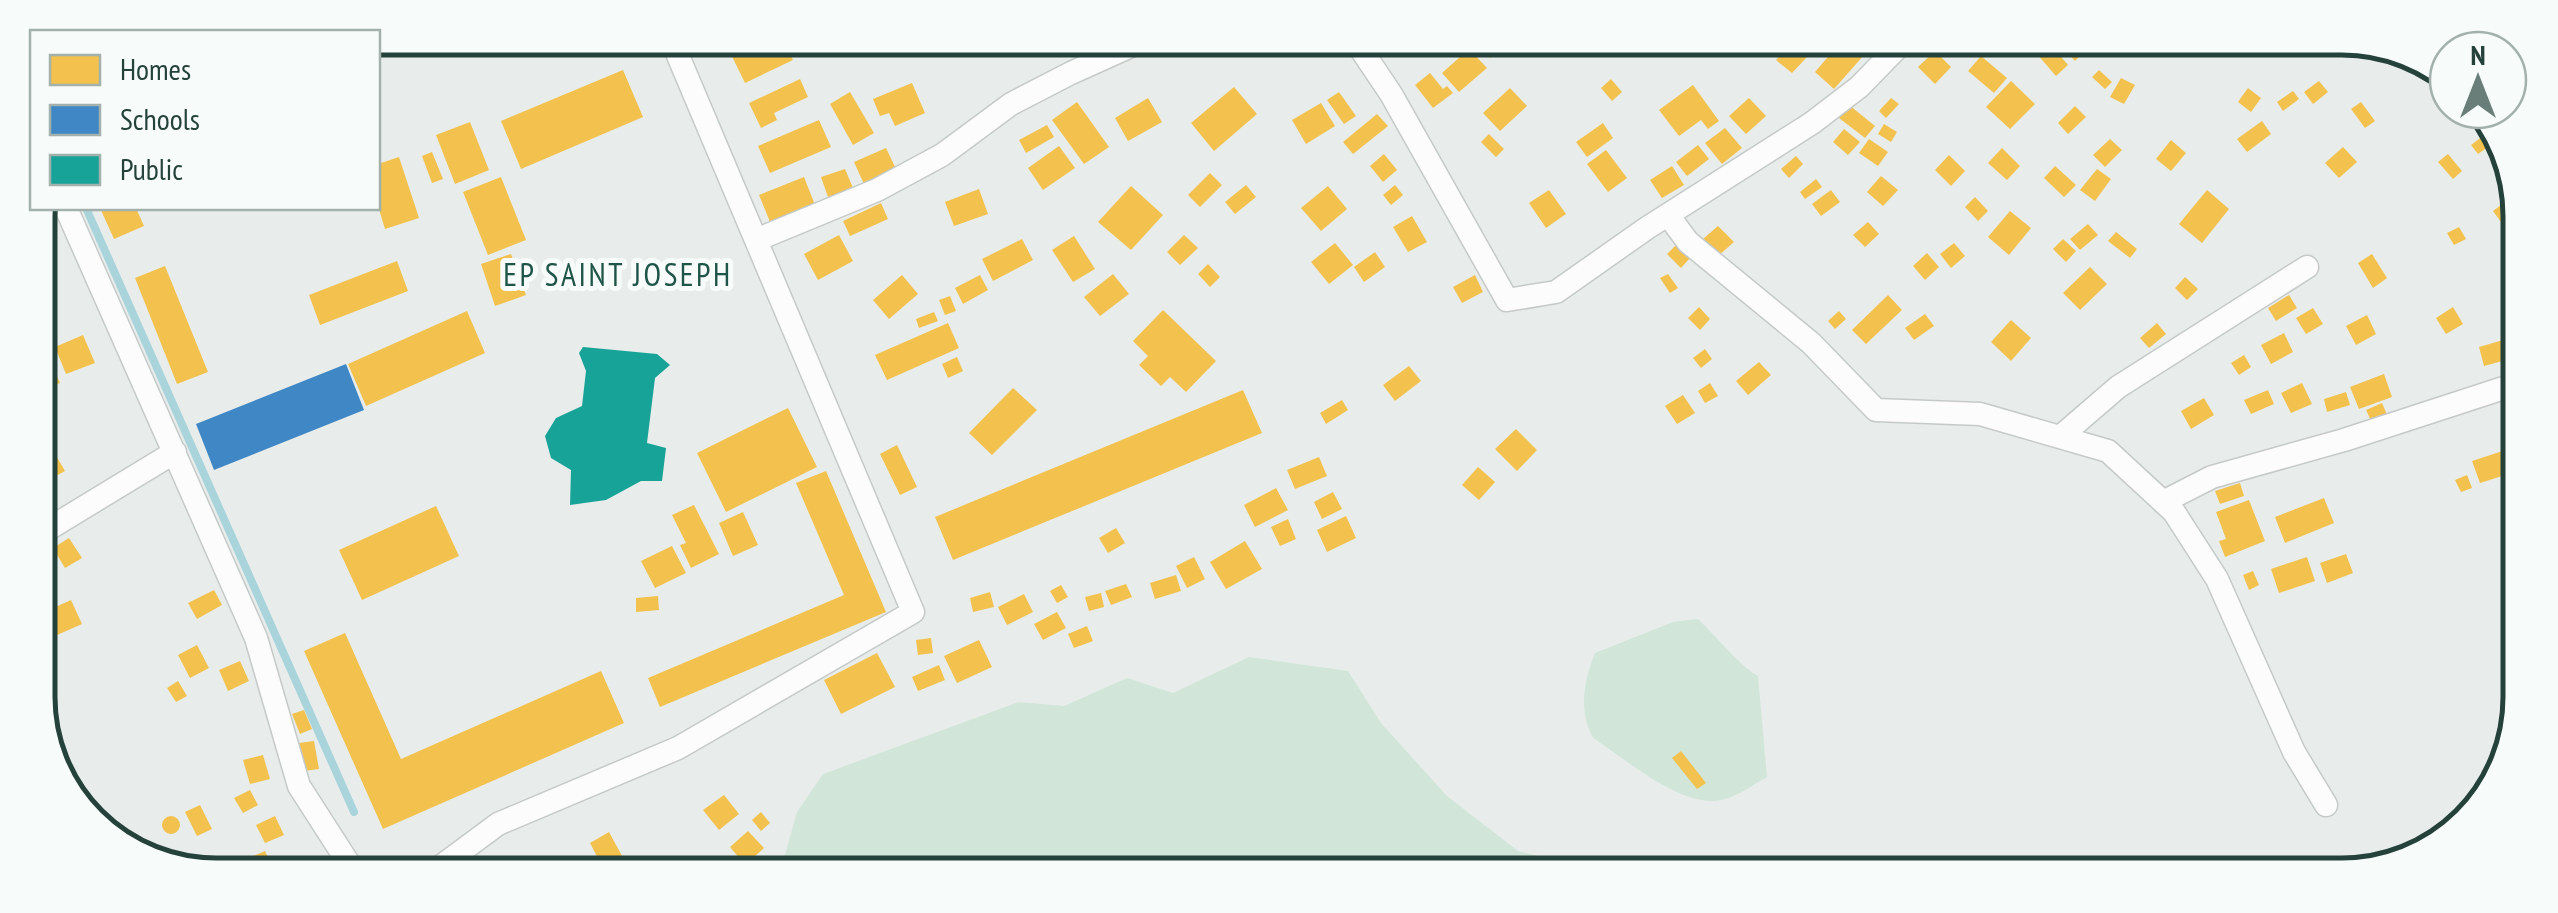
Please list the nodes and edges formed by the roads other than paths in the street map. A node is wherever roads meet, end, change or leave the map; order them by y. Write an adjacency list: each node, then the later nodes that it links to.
1 (677, 55): 7 (street)
2 (1112, 55): 7 (street)
3 (1365, 55): 6 (street)
4 (1890, 55): 6 (street)
5 (67, 210): 11 (street)
6 (1668, 215): 10 (street)
7 (756, 240): 16 (street)
8 (2306, 267): 10 (street)
9 (2503, 388): 12 (street)
10 (2060, 437): 12 (street)
11 (175, 452): 13 (street); 15 (street)
12 (2163, 502): 14 (street)
13 (55, 525)
14 (2326, 805)
15 (345, 858)
16 (452, 858)

